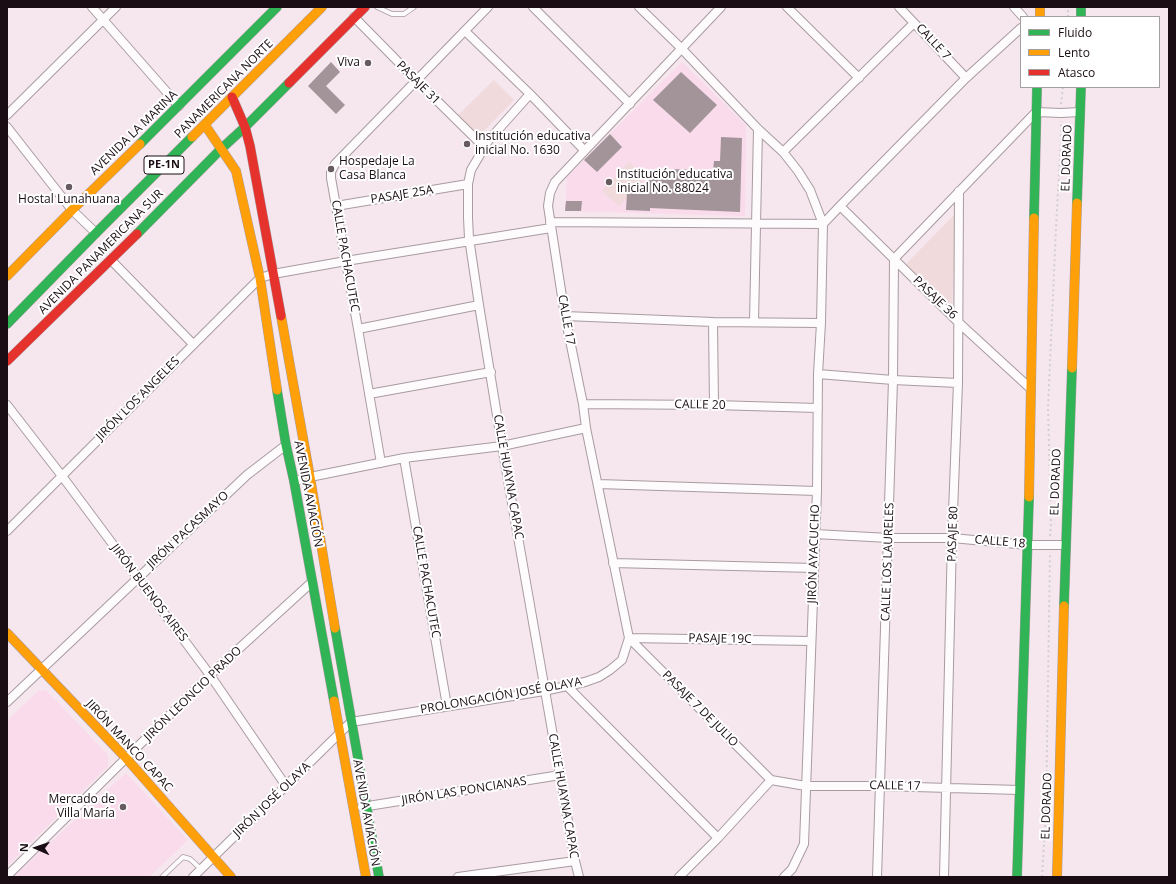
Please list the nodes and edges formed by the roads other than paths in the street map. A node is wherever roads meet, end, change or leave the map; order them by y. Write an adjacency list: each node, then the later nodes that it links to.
1 (92, 7): 17 (street)
2 (116, 7): 17 (street)
3 (278, 7): 30 (main road, AVENIDA LA MARINA)
4 (322, 7): 28 (main road, PANAMERICANA NORTE / PE-1N)
5 (365, 7): 16 (main road, AVENIDA PANAMERICANA SUR)
6 (377, 7): 7 (lane)
7 (414, 7)
8 (488, 7): 20 (street, CALLE PACHACUTEC)
9 (533, 7): 29 (street)
10 (639, 7): 21 (street)
11 (721, 7): 21 (street, CALLE 17)
12 (787, 7): 22 (street)
13 (899, 7): 18 (street, CALLE 7)
14 (1014, 7): 15 (street)
15 (1022, 16)
16 (354, 17): 24 (street, PASAJE 31); 36 (main road, AVENIDA PANAMERICANA SUR)
17 (102, 20): 30 (street); 33 (street)
18 (914, 23): 22 (street); 23 (street, CALLE 7)
19 (1020, 29): 23 (street)
20 (465, 31): 24 (street, CALLE PACHACUTEC); 27 (street)
21 (682, 48): 29 (street, CALLE 17); 37 (street)
22 (859, 78): 41 (street)
23 (966, 78): 45 (street)
24 (416, 80): 38 (street, PASAJE 31); 44 (street, CALLE PACHACUTEC)
25 (1037, 88): 31 (main road)
26 (1081, 88): 32 (main road, EL DORADO)
27 (530, 94): 38 (street, CALLE HUAYNA CAPAC); 40 (street)
28 (232, 97): 34 (main road, PANAMERICANA NORTE / PE-1N); 36 (main road, AVENIDA AVIACIÓN)
29 (630, 104): 40 (street, CALLE 17)
30 (180, 106): 46 (main road, AVENIDA LA MARINA)
31 (1036, 112): 32 (street); 43 (street); 72 (main road)
32 (1080, 112): 93 (main road, EL DORADO)
33 (7, 114)
34 (205, 125): 39 (main road, AVENIDA AVIACIÓN); 50 (main road, PANAMERICANA NORTE / PE-1N)
35 (7, 127): 46 (street)
36 (245, 127): 39 (main road, AVENIDA PANAMERICANA SUR); 55 (main road, AVENIDA AVIACIÓN)
37 (758, 129): 41 (street); 47 (street)
38 (484, 147): 42 (street, CALLE HUAYNA CAPAC)
39 (221, 149): 53 (main road, AVENIDA PANAMERICANA SUR); 57 (main road, AVENIDA AVIACIÓN)
40 (584, 150): 49 (street, CALLE 17)
41 (783, 152): 48 (street)
42 (468, 184): 44 (street, PASAJE 25A); 51 (street, CALLE HUAYNA CAPAC)
43 (959, 191): 52 (street); 62 (street, PASAJE 80)
44 (336, 206): 54 (street, CALLE PACHACUTEC)
45 (840, 206): 48 (street); 52 (street, PASAJE 36)
46 (72, 210): 50 (street); 56 (main road, AVENIDA LA MARINA)
47 (755, 224): 48 (street, JIRÓN LOS ANGELES); 49 (street, JIRÓN LOS ANGELES); 61 (street)
48 (823, 224): 63 (street, JIRÓN AYACUCHO)
49 (551, 225): 51 (street, JIRÓN LOS ANGELES); 59 (street, CALLE 17)
50 (96, 233): 64 (main road, PANAMERICANA NORTE / PE-1N)
51 (470, 242): 54 (street, JIRÓN LOS ANGELES); 58 (street, CALLE HUAYNA CAPAC)
52 (894, 259): 62 (street, PASAJE 36); 70 (street, CALLE LOS LAURELES)
53 (111, 260): 66 (street); 67 (main road, AVENIDA PANAMERICANA SUR)
54 (346, 261): 55 (street, JIRÓN LOS ANGELES); 65 (street, CALLE PACHACUTEC)
55 (273, 274): 57 (street, JIRÓN LOS ANGELES); 84 (main road, AVENIDA AVIACIÓN)
56 (7, 276)
57 (260, 278): 66 (street, JIRÓN LOS ANGELES); 79 (main road, AVENIDA AVIACIÓN)
58 (479, 305): 65 (street); 68 (street, CALLE HUAYNA CAPAC)
59 (565, 316): 60 (street); 74 (street, CALLE 17)
60 (713, 322): 61 (street); 76 (street)
61 (754, 322): 63 (street)
62 (958, 322): 71 (street, PASAJE 80); 72 (street, PASAJE 36)
63 (821, 323): 69 (street, JIRÓN AYACUCHO)
64 (7, 324)
65 (358, 329): 73 (street, CALLE PACHACUTEC)
66 (194, 344): 83 (street, JIRÓN LOS ANGELES)
67 (7, 361)
68 (491, 372): 73 (street); 80 (street, CALLE HUAYNA CAPAC)
69 (818, 374): 70 (street); 77 (street, JIRÓN AYACUCHO)
70 (893, 380): 71 (street); 90 (street, CALLE LOS LAURELES)
71 (958, 383): 91 (street, PASAJE 80)
72 (1031, 390): 92 (main road)
73 (369, 394): 82 (street, CALLE PACHACUTEC)
74 (583, 404): 76 (street, CALLE 20); 78 (street, CALLE 17)
75 (7, 405): 83 (street, JIRÓN BUENOS AIRES)
76 (714, 405): 77 (street, CALLE 20)
77 (818, 408): 87 (street, JIRÓN AYACUCHO)
78 (586, 428): 80 (street); 86 (street, CALLE 17)
79 (286, 445): 85 (main road, AVENIDA AVIACIÓN); 96 (street, JIRÓN PACASMAYO)
80 (502, 446): 81 (street); 104 (street, CALLE HUAYNA CAPAC)
81 (404, 458): 82 (street); 106 (street, CALLE PACHACUTEC)
82 (380, 463): 84 (street)
83 (62, 476): 88 (street, JIRÓN LOS ANGELES); 96 (street, JIRÓN BUENOS AIRES)
84 (310, 477): 85 (street); 107 (main road, AVENIDA AVIACIÓN)
85 (294, 481): 97 (main road, AVENIDA AVIACIÓN)
86 (598, 484): 87 (street); 94 (street, CALLE 17)
87 (817, 491): 89 (street, JIRÓN AYACUCHO)
88 (7, 531)
89 (815, 534): 90 (street, CALLE 18); 95 (street, JIRÓN AYACUCHO)
90 (888, 538): 91 (street, CALLE 18); 114 (street, CALLE LOS LAURELES)
91 (952, 538): 92 (street, CALLE 18); 115 (street, PASAJE 80)
92 (1028, 545): 93 (street, CALLE 18); 116 (main road)
93 (1066, 545): 138 (main road, EL DORADO)
94 (613, 563): 95 (street); 99 (street, CALLE 17)
95 (814, 568): 100 (street, JIRÓN AYACUCHO)
96 (137, 578): 101 (street, JIRÓN PACASMAYO); 102 (street, JIRÓN BUENOS AIRES)
97 (312, 582): 102 (street, JIRÓN LEONCIO PRADO); 108 (main road, AVENIDA AVIACIÓN)
98 (7, 633): 101 (main road, JIRÓN MANCO CAPAC)
99 (629, 638): 100 (street, PASAJE 19C); 103 (street, PROLONGACIÓN JOSÉ OLAYA); 111 (street, PASAJE 7 DE JULIO)
100 (811, 640): 113 (street, JIRÓN AYACUCHO)
101 (41, 669): 105 (street, JIRÓN PACASMAYO); 109 (main road, JIRÓN MANCO CAPAC)
102 (210, 676): 109 (street, JIRÓN LEONCIO PRADO); 112 (street, JIRÓN BUENOS AIRES)
103 (567, 686): 104 (street, PROLONGACIÓN JOSÉ OLAYA); 119 (street)
104 (544, 691): 106 (street, PROLONGACIÓN JOSÉ OLAYA); 110 (street, CALLE HUAYNA CAPAC)
105 (7, 702)
106 (447, 706): 107 (street, PROLONGACIÓN JOSÉ OLAYA)
107 (350, 722): 108 (street, JIRÓN JOSÉ OLAYA); 117 (main road, AVENIDA AVIACIÓN)
108 (340, 733): 112 (street, JIRÓN JOSÉ OLAYA); 118 (main road, AVENIDA AVIACIÓN)
109 (126, 758): 120 (main road, JIRÓN MANCO CAPAC); 124 (street, JIRÓN LEONCIO PRADO)
110 (560, 776): 117 (street, JIRÓN LAS PONCIANAS); 121 (street, CALLE HUAYNA CAPAC)
111 (771, 780): 113 (street, CALLE 17); 119 (street)
112 (286, 786): 120 (street, JIRÓN JOSÉ OLAYA)
113 (806, 786): 114 (street, CALLE 17); 133 (street, JIRÓN AYACUCHO)
114 (880, 786): 115 (street, CALLE 17); 122 (street, CALLE LOS LAURELES)
115 (946, 787): 116 (street, CALLE 17); 136 (street, PASAJE 80)
116 (1019, 790): 137 (main road)
117 (367, 806): 118 (street, JIRÓN LAS PONCIANAS); 129 (main road, AVENIDA AVIACIÓN)
118 (354, 808): 128 (main road, AVENIDA AVIACIÓN)
119 (718, 838): 132 (street)
120 (213, 858): 123 (street, JIRÓN JOSÉ OLAYA); 127 (main road, JIRÓN MANCO CAPAC)
121 (575, 861): 130 (street); 131 (street, CALLE HUAYNA CAPAC)
122 (877, 865): 134 (street, CALLE LOS LAURELES); 135 (street, CALLE LOS LAURELES)
123 (202, 869): 125 (lane); 126 (street, JIRÓN JOSÉ OLAYA)
124 (7, 876)
125 (162, 877)
126 (192, 877)
127 (231, 877)
128 (366, 877)
129 (379, 877)
130 (458, 877)
131 (579, 877)
132 (679, 877)
133 (784, 877)
134 (872, 877)
135 (877, 877)
136 (944, 877)
137 (1017, 877)
138 (1057, 877)

